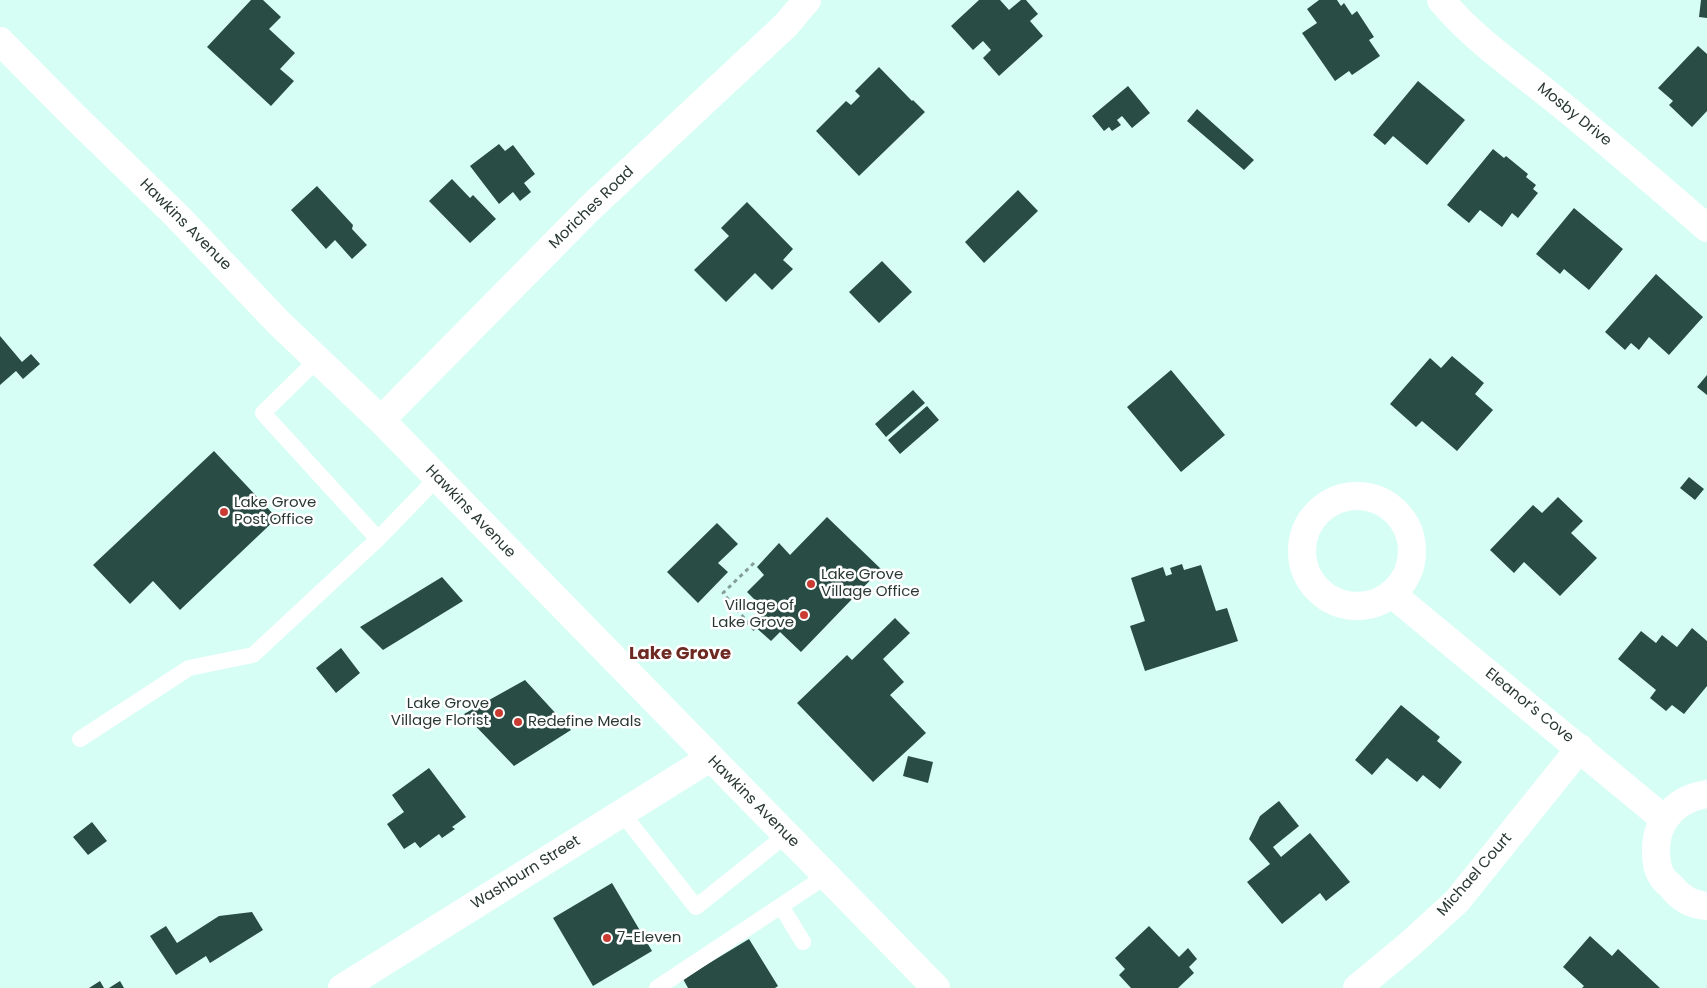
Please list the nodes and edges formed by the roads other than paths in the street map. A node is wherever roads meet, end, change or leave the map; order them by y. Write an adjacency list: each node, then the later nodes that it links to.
1 (807, 0): 6 (street, Moriches Road)
2 (1442, 0): 4 (street, Mosby Drive)
3 (0, 41): 5 (street, Hawkins Avenue)
4 (1707, 228)
5 (317, 360): 6 (street, Hawkins Avenue); 8 (lane)
6 (381, 420): 7 (street, Hawkins Avenue)
7 (437, 478): 8 (lane); 12 (street, Hawkins Avenue)
8 (378, 539): 10 (lane)
9 (1392, 594): 9 (street); 11 (street, Eleanor's Cove)
10 (80, 739)
11 (1580, 748): 15 (street, Eleanor's Cove); 24 (street, Michael Court)
12 (710, 758): 14 (street, Washburn Street); 16 (street, Hawkins Avenue)
13 (1707, 794): 15 (street)
14 (622, 813): 16 (lane); 21 (street, Washburn Street)
15 (1664, 819): 19 (street)
16 (786, 836): 17 (street, Hawkins Avenue)
17 (826, 876): 18 (lane); 23 (street, Hawkins Avenue)
18 (781, 906): 20 (lane); 22 (lane)
19 (1707, 906)
20 (803, 942)
21 (342, 988)
22 (657, 988)
23 (936, 988)
24 (1357, 988)

